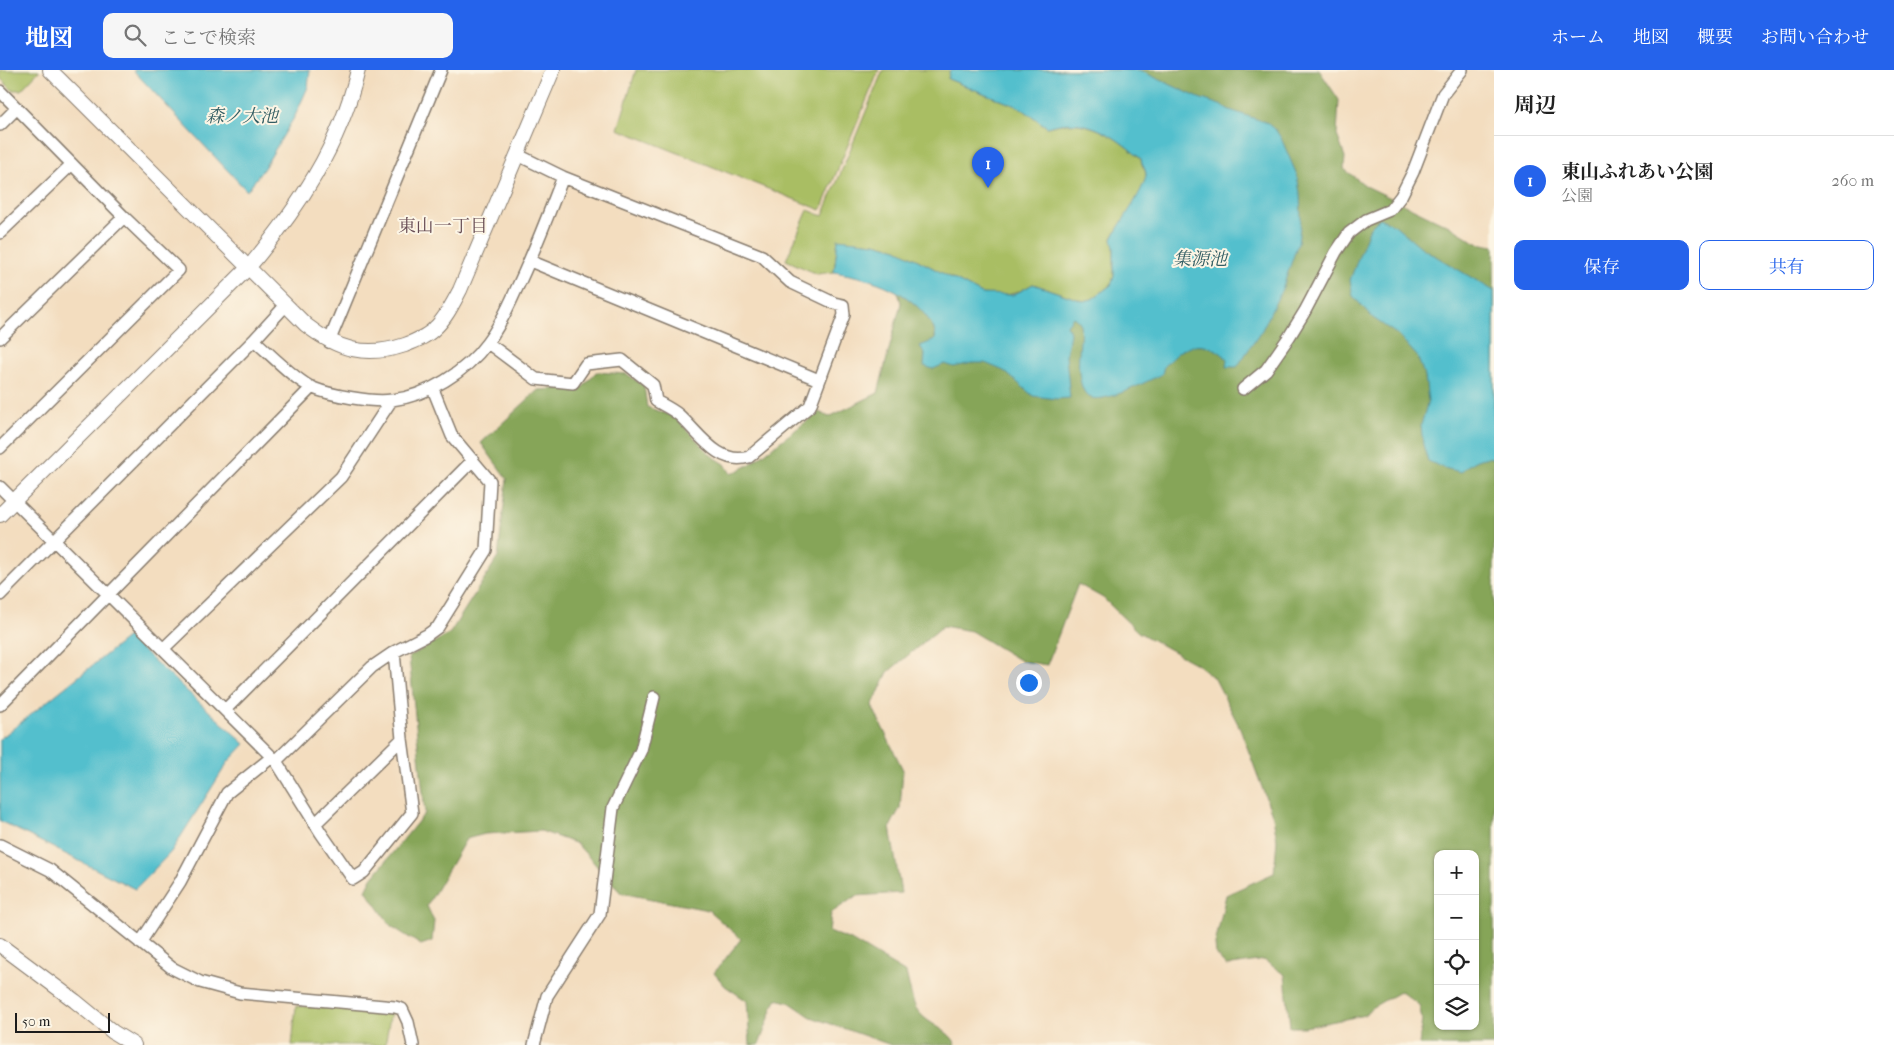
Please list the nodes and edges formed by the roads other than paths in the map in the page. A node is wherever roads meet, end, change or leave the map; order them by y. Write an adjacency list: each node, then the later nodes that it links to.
1 (50, 70): 15 (street)
2 (358, 70): 15 (street)
3 (441, 70): 19 (street)
4 (553, 70): 9 (street)
5 (1462, 70): 24 (street)
6 (0, 91): 7 (street)
7 (17, 108): 8 (street); 10 (street)
8 (0, 125)
9 (518, 155): 11 (street); 19 (street)
10 (72, 164): 12 (street); 13 (street)
11 (563, 177): 14 (street); 21 (street)
12 (124, 217): 17 (street); 26 (street)
13 (0, 233)
14 (530, 261): 20 (street); 21 (street)
15 (248, 268): 16 (street); 29 (street)
16 (286, 304): 18 (street); 19 (street)
17 (0, 338)
18 (254, 340): 22 (street); 31 (street)
19 (329, 342)
20 (488, 343): 21 (street); 23 (street)
21 (820, 380)
22 (312, 387): 25 (street); 32 (street)
23 (433, 389): 25 (street); 27 (street)
24 (1242, 389)
25 (391, 401): 34 (street)
26 (0, 448)
27 (473, 460): 35 (street); 38 (street)
28 (0, 487): 29 (street)
29 (14, 501): 30 (street); 31 (street)
30 (0, 515)
31 (54, 541): 32 (street); 33 (street)
32 (108, 594): 34 (street); 37 (street)
33 (0, 595)
34 (163, 649): 38 (street)
35 (394, 652): 39 (street); 40 (street)
36 (654, 697): 47 (street)
37 (0, 705)
38 (225, 710): 40 (street)
39 (402, 739): 41 (street); 41 (street)
40 (274, 759): 41 (street); 43 (street)
41 (315, 824)
42 (0, 845): 43 (street)
43 (140, 943): 46 (street)
44 (0, 945): 45 (street)
45 (134, 1045)
46 (413, 1045)
47 (534, 1045)

